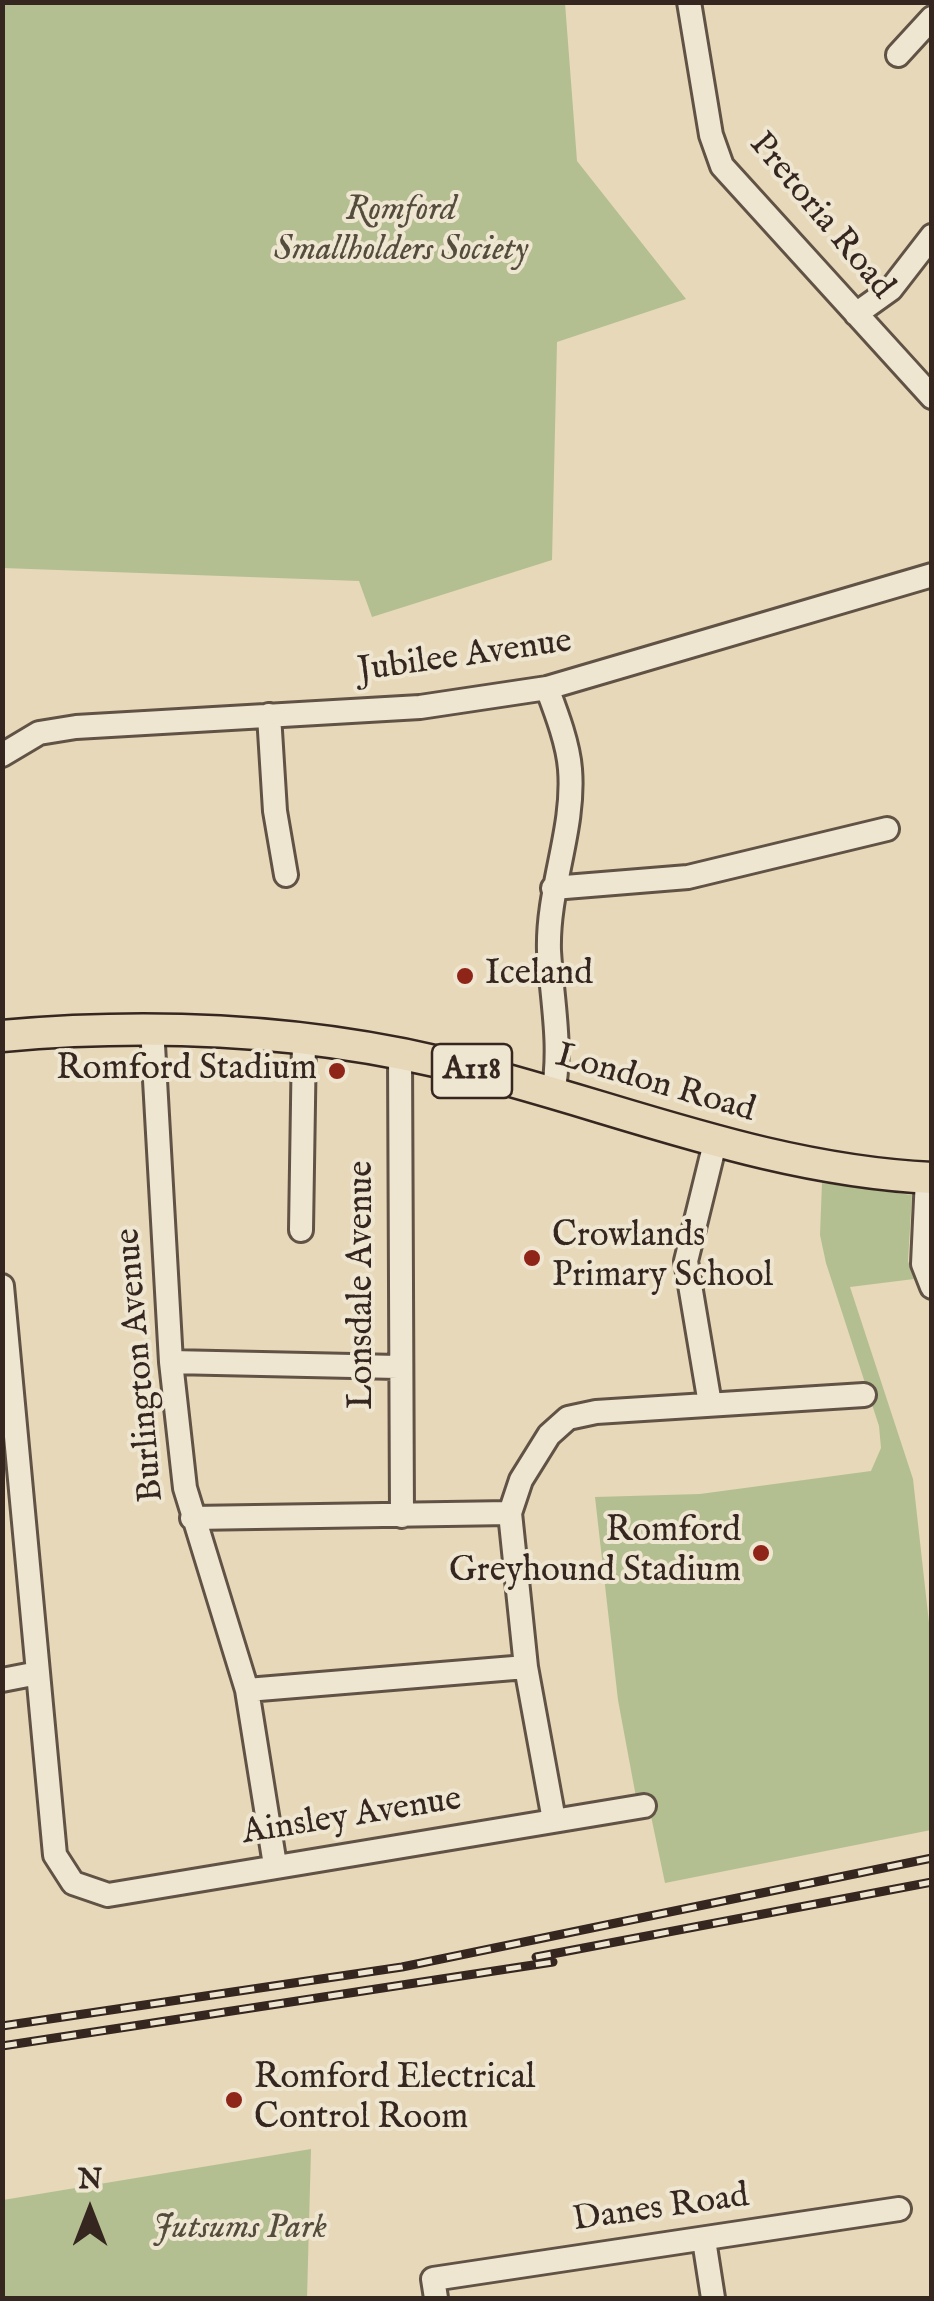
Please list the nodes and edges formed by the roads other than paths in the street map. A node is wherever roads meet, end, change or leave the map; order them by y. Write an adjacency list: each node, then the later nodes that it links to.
1 (689, 2): 5 (street, Pretoria Road)
2 (932, 18): 3 (street)
3 (898, 54)
4 (932, 236): 5 (street)
5 (856, 314): 6 (street, Pretoria Road)
6 (932, 396)
7 (932, 575): 8 (street, Jubilee Avenue)
8 (547, 688): 9 (street, Jubilee Avenue); 13 (street)
9 (269, 716): 10 (street, Jubilee Avenue); 12 (street)
10 (5, 749)
11 (888, 829): 13 (street)
12 (286, 875)
13 (552, 888): 18 (street)
14 (152, 1028): 15 (main road, London Road / A118); 16 (main road, London Road / A118); 24 (street, Burlington Avenue)
15 (2, 1036)
16 (304, 1040): 17 (main road, London Road / A118); 21 (street)
17 (400, 1054): 18 (main road, London Road / A118); 25 (street, Lonsdale Avenue)
18 (553, 1095): 19 (main road, London Road / A118)
19 (715, 1144): 20 (main road, London Road / A118); 27 (street)
20 (929, 1178): 23 (street)
21 (301, 1230)
22 (2, 1286): 32 (street)
23 (932, 1287)
24 (171, 1362): 25 (street); 30 (street, Burlington Avenue)
25 (398, 1367): 29 (street, Lonsdale Avenue)
26 (864, 1395): 27 (street)
27 (710, 1404): 28 (street)
28 (510, 1514): 29 (street); 31 (street)
29 (402, 1516): 30 (street)
30 (192, 1518): 34 (street, Burlington Avenue)
31 (526, 1667): 34 (street); 36 (street)
32 (38, 1673): 33 (street); 37 (street, Ainsley Avenue)
33 (2, 1680)
34 (247, 1690): 37 (street, Burlington Avenue)
35 (644, 1806): 36 (street, Ainsley Avenue)
36 (554, 1820): 37 (street, Ainsley Avenue)
37 (275, 1865)
38 (899, 2209): 39 (street, Danes Road)
39 (704, 2240): 40 (street, Danes Road); 41 (street)
40 (434, 2288)
41 (713, 2298)

